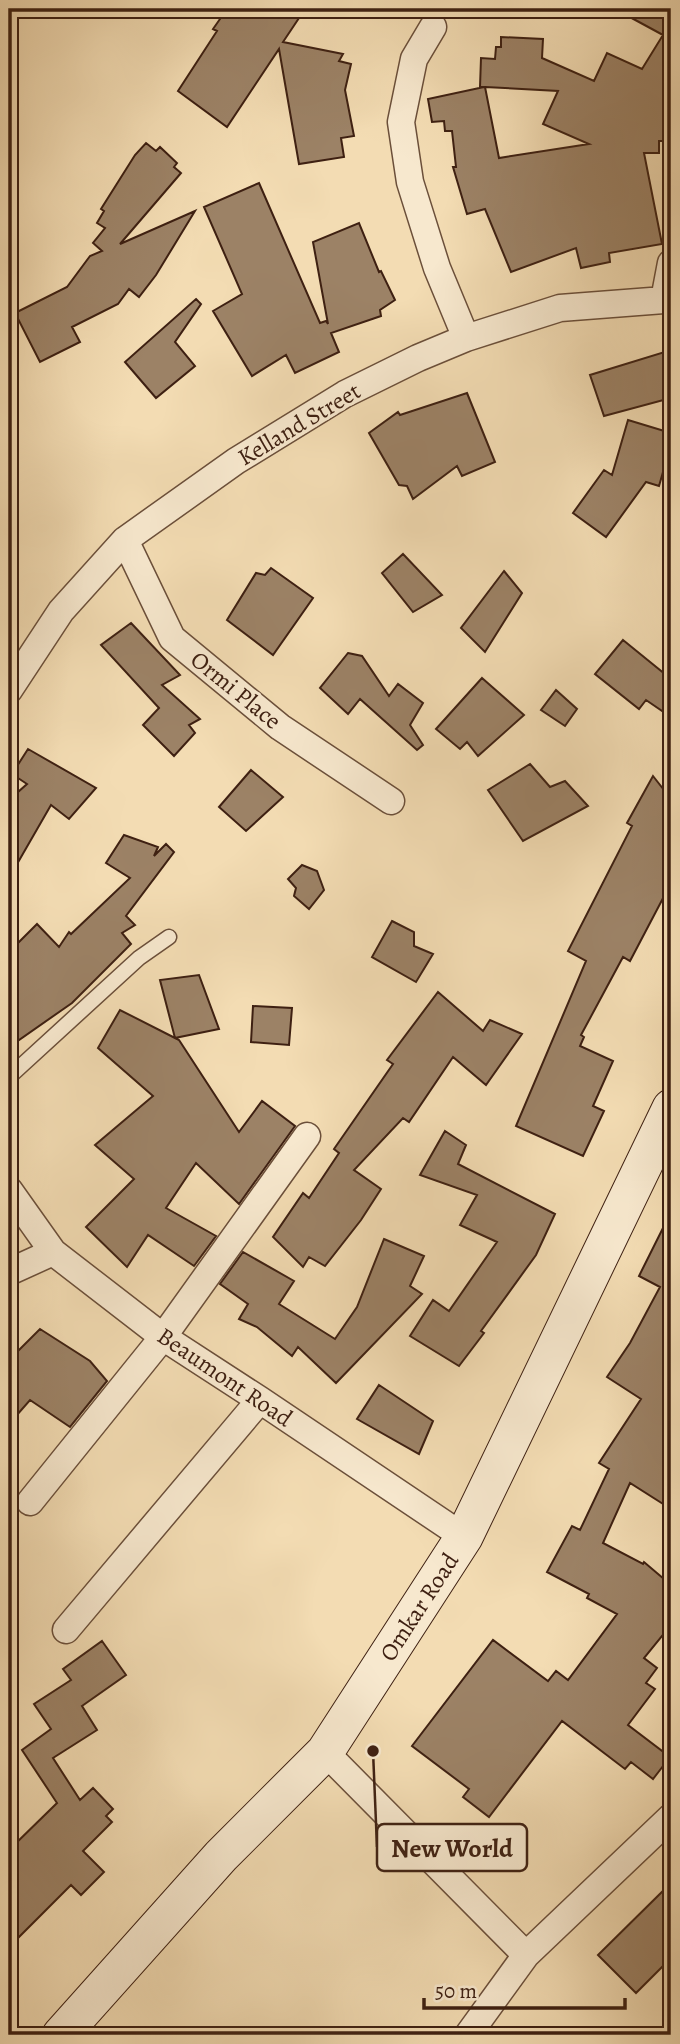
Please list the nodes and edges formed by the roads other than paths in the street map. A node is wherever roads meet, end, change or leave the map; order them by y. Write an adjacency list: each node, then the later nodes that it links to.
1 (433, 27): 4 (street)
2 (671, 264): 3 (street)
3 (667, 300): 4 (street, Kelland Street)
4 (466, 338): 5 (street, Kelland Street)
5 (125, 540): 6 (street, Kelland Street); 7 (street, Ormi Place)
6 (9, 690)
7 (391, 801)
8 (169, 937): 9 (lane)
9 (9, 1077)
10 (671, 1108): 18 (street, Omkar Road)
11 (307, 1136): 15 (street)
12 (9, 1190): 13 (street, Beaumont Road)
13 (53, 1252): 14 (street); 15 (street, Beaumont Road)
14 (9, 1272)
15 (163, 1337): 16 (street, Beaumont Road); 17 (street)
16 (260, 1400): 18 (street, Beaumont Road); 19 (street)
17 (30, 1502)
18 (464, 1537): 20 (street, Omkar Road)
19 (66, 1630)
20 (325, 1752): 22 (street); 23 (street, Omkar Road)
21 (671, 1817): 22 (street)
22 (526, 1955): 24 (street)
23 (61, 2035)
24 (468, 2035)

